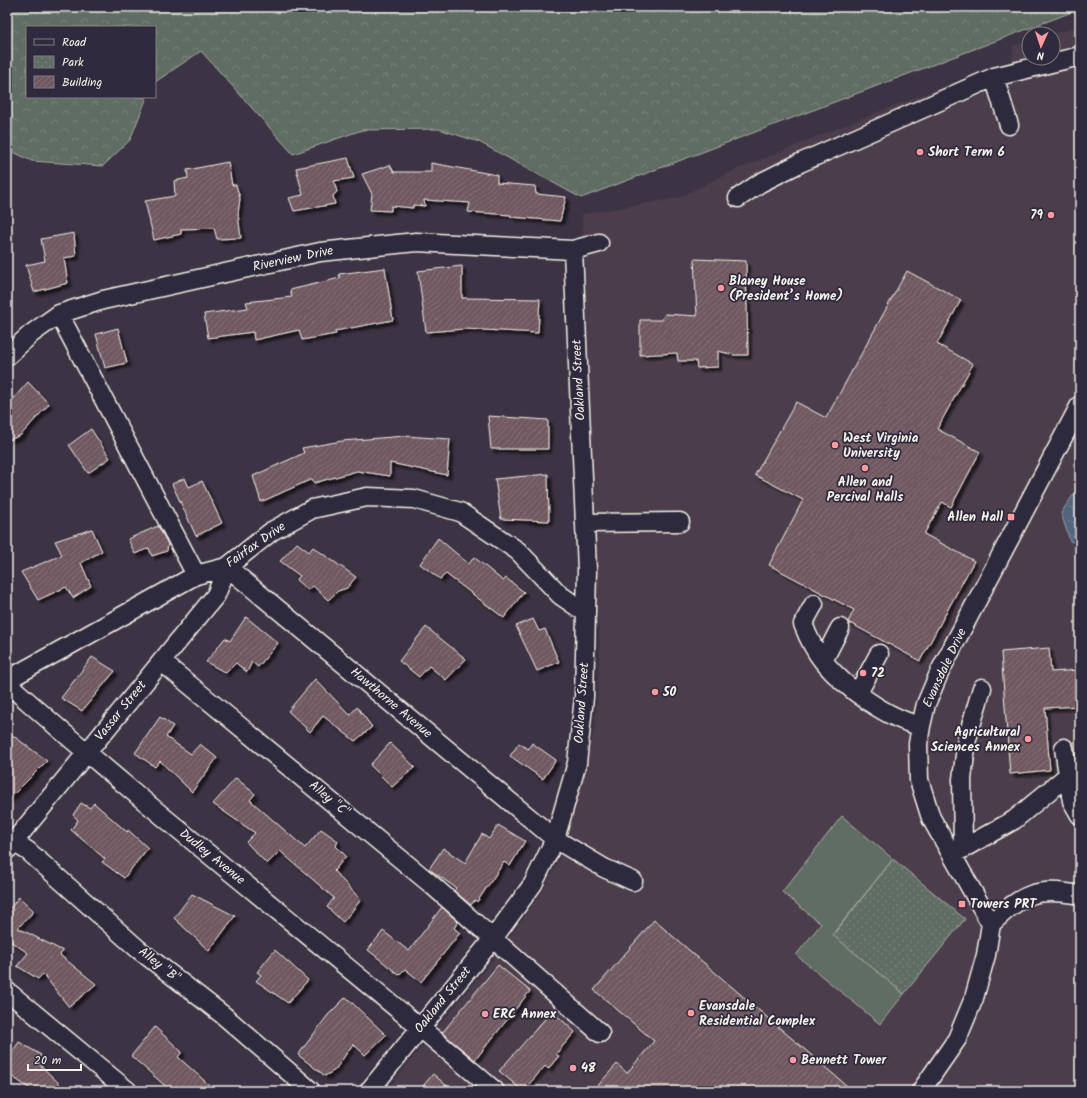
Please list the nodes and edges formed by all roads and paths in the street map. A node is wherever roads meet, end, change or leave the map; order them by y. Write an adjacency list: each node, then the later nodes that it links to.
1 (1080, 56): 2 (street)
2 (994, 77): 3 (street); 4 (street)
3 (1009, 125)
4 (738, 198)
5 (599, 243): 6 (street, Riverview Drive)
6 (573, 250): 7 (street, Riverview Drive); 11 (street, Oakland Street)
7 (59, 314): 8 (street, Riverview Drive); 13 (street)
8 (7, 356)
9 (1080, 405): 24 (street, Evansdale Drive)
10 (680, 522): 11 (street)
11 (585, 523): 15 (street, Oakland Street)
12 (227, 567): 13 (street, Fairfax Drive); 15 (street, Fairfax Drive); 19 (street, Vassar Street); 29 (street, Hawthorne Avenue)
13 (196, 575): 20 (street, Fairfax Drive)
14 (814, 604): 18 (street)
15 (586, 612): 29 (street, Oakland Street)
16 (840, 628): 18 (street)
17 (879, 654): 23 (street)
18 (823, 661): 23 (street)
19 (162, 662): 26 (street, Vassar Street); 35 (street, Alley "C")
20 (7, 680)
21 (7, 683): 26 (street, Dudley Avenue)
22 (982, 688): 31 (street)
23 (858, 693): 24 (street)
24 (921, 726): 31 (street, Evansdale Drive)
25 (1064, 748): 27 (street)
26 (86, 754): 30 (street, Vassar Street); 37 (street, Dudley Avenue)
27 (1067, 776): 28 (street); 31 (street)
28 (1080, 815)
29 (555, 839): 32 (street, Hawthorne Avenue); 35 (street, Oakland Street)
30 (9, 844): 40 (street, Alley "B")
31 (958, 852): 34 (street, Evansdale Drive)
32 (632, 881)
33 (1080, 894): 34 (street)
34 (991, 924): 43 (street)
35 (492, 940): 37 (street, Oakland Street); 38 (street, Alley "C")
36 (7, 991): 39 (street)
37 (420, 1027): 41 (street, Oakland Street); 42 (street, Dudley Avenue)
38 (600, 1033)
39 (128, 1091)
40 (311, 1091)
41 (369, 1091)
42 (495, 1091)
43 (921, 1091)

